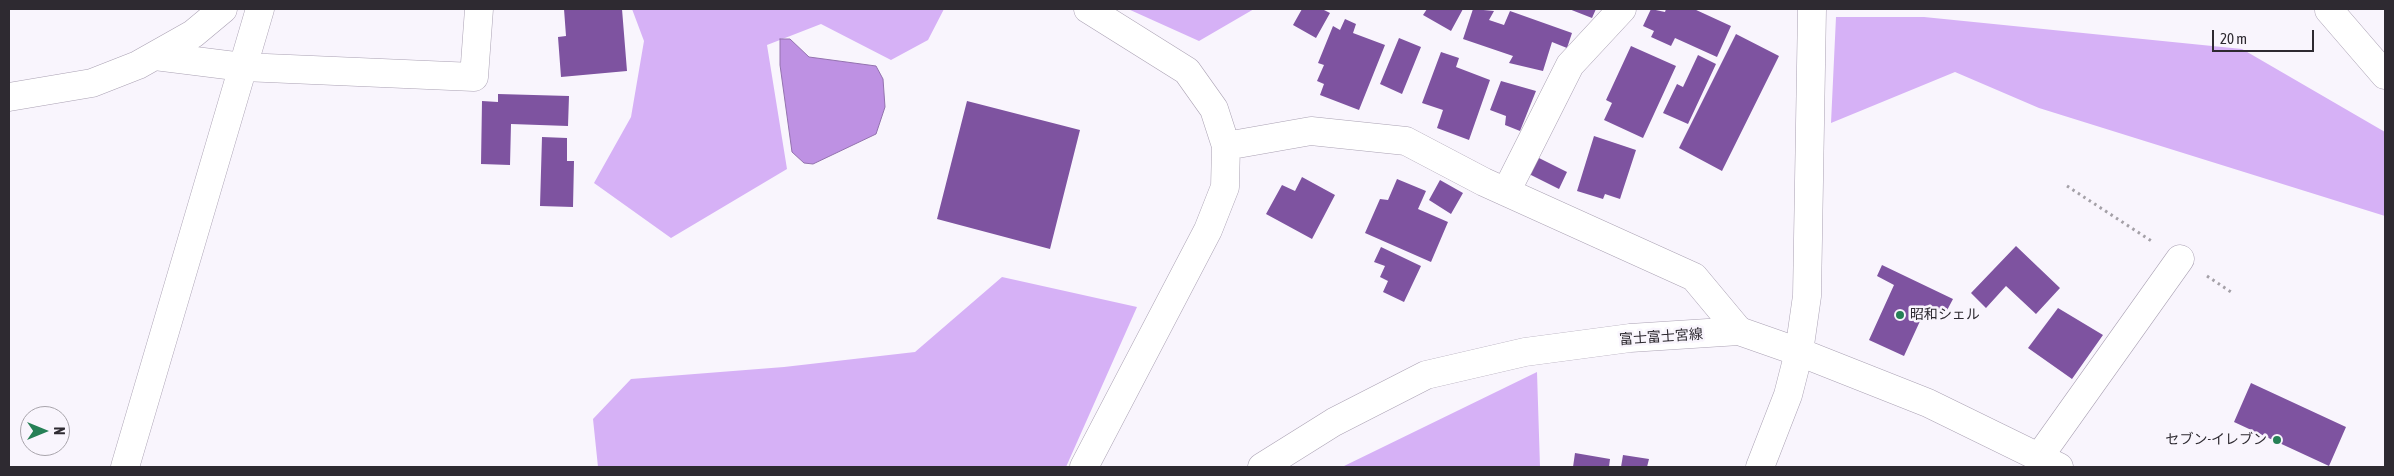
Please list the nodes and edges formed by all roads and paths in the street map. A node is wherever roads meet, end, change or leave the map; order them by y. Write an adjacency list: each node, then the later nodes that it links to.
1 (223, 9): 8 (street)
2 (260, 9): 9 (street)
3 (479, 9): 9 (street)
4 (1088, 9): 12 (street)
5 (1622, 9): 14 (street)
6 (1812, 9): 18 (street)
7 (2327, 9): 10 (street)
8 (155, 56): 9 (street); 11 (street)
9 (243, 67): 20 (street)
10 (2385, 75)
11 (9, 97)
12 (1226, 146): 14 (street); 21 (street)
13 (2067, 186): 15 (path)
14 (1506, 192): 17 (street)
15 (2180, 259): 16 (path); 19 (street)
16 (2231, 292)
17 (1739, 331): 18 (street, 富士富士宮線); 22 (street, 富士富士宮線)
18 (1799, 352): 19 (street, 富士富士宮線); 23 (street)
19 (2049, 462)
20 (125, 467)
21 (1084, 467)
22 (1262, 467)
23 (1760, 467)

